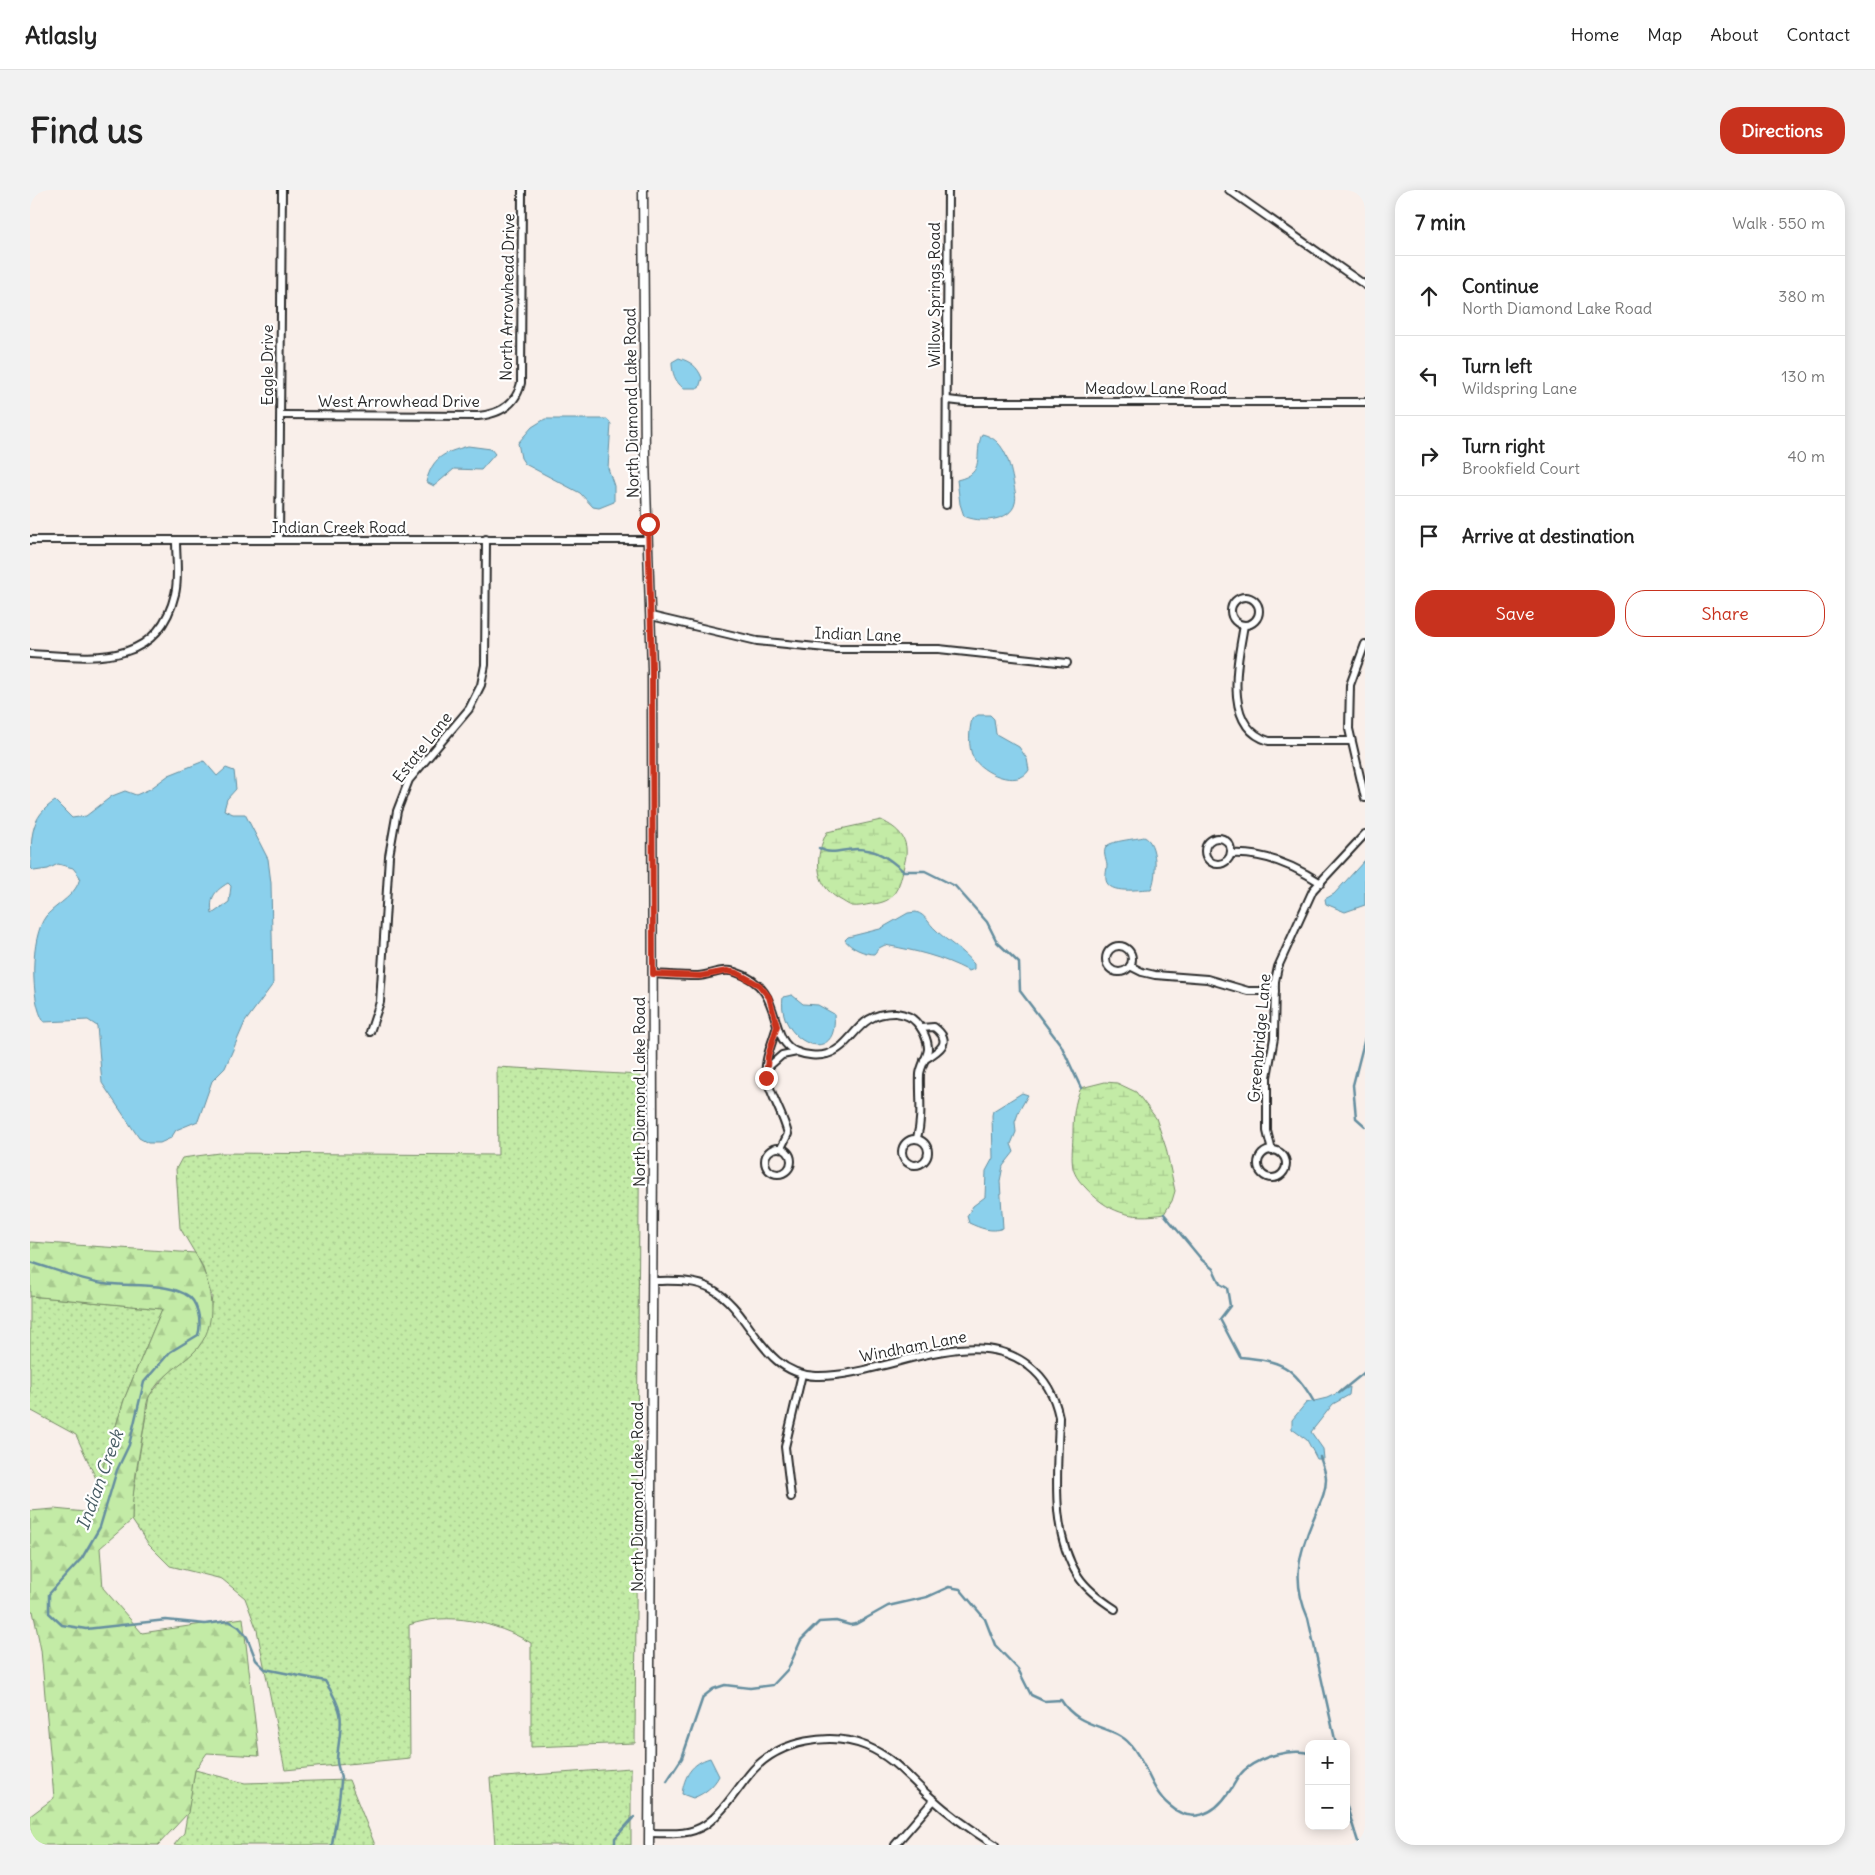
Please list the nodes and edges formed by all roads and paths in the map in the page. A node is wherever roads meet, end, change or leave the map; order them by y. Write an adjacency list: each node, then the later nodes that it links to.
1 (282, 190): 10 (street, Eagle Drive)
2 (522, 190): 8 (street, North Arrowhead Drive)
3 (643, 190): 15 (street, North Diamond Lake Road)
4 (948, 190): 7 (street, Willow Springs Road)
5 (1229, 190): 6 (street)
6 (1365, 284)
7 (948, 400): 9 (street, Meadow Lane Road); 11 (street, Willow Springs Road)
8 (512, 401): 10 (street, West Arrowhead Drive)
9 (1365, 402)
10 (281, 415): 14 (street, Eagle Drive)
11 (946, 505)
12 (486, 539): 14 (street, Indian Creek Road); 15 (street, Indian Creek Road); 33 (street, Estate Lane)
13 (30, 540): 16 (street, Indian Creek Road)
14 (279, 540): 16 (street, Indian Creek Road)
15 (648, 540): 17 (street, North Diamond Lake Road)
16 (176, 541): 20 (street)
17 (651, 616): 21 (street, Indian Lane); 29 (street, North Diamond Lake Road)
18 (1244, 625): 18 (street); 22 (street)
19 (1365, 644): 22 (street)
20 (30, 654)
21 (1067, 663)
22 (1351, 741): 23 (street)
23 (1362, 770): 24 (street)
24 (1365, 798)
25 (1365, 834): 27 (street, Greenbridge Lane)
26 (1231, 854): 26 (street); 27 (street)
27 (1321, 882): 30 (street, Greenbridge Lane)
28 (1130, 966): 28 (street); 30 (street)
29 (653, 974): 31 (street); 40 (street, North Diamond Lake Road)
30 (1275, 991): 39 (street, Greenbridge Lane)
31 (777, 1026): 34 (street); 36 (street)
32 (922, 1028): 34 (street); 35 (street); 35 (street)
33 (370, 1032)
34 (797, 1052): 36 (street)
35 (924, 1060): 37 (street)
36 (766, 1069): 38 (street)
37 (917, 1138): 37 (street)
38 (780, 1148): 38 (street)
39 (1272, 1151): 39 (street, Greenbridge Lane)
40 (652, 1281): 41 (street, Windham Lane); 45 (street, North Diamond Lake Road)
41 (802, 1374): 42 (street); 43 (street, Windham Lane)
42 (791, 1498)
43 (1115, 1609)
44 (934, 1800): 45 (street); 47 (street); 48 (street)
45 (650, 1833): 46 (street, North Diamond Lake Road)
46 (649, 1845)
47 (895, 1845)
48 (995, 1845)

